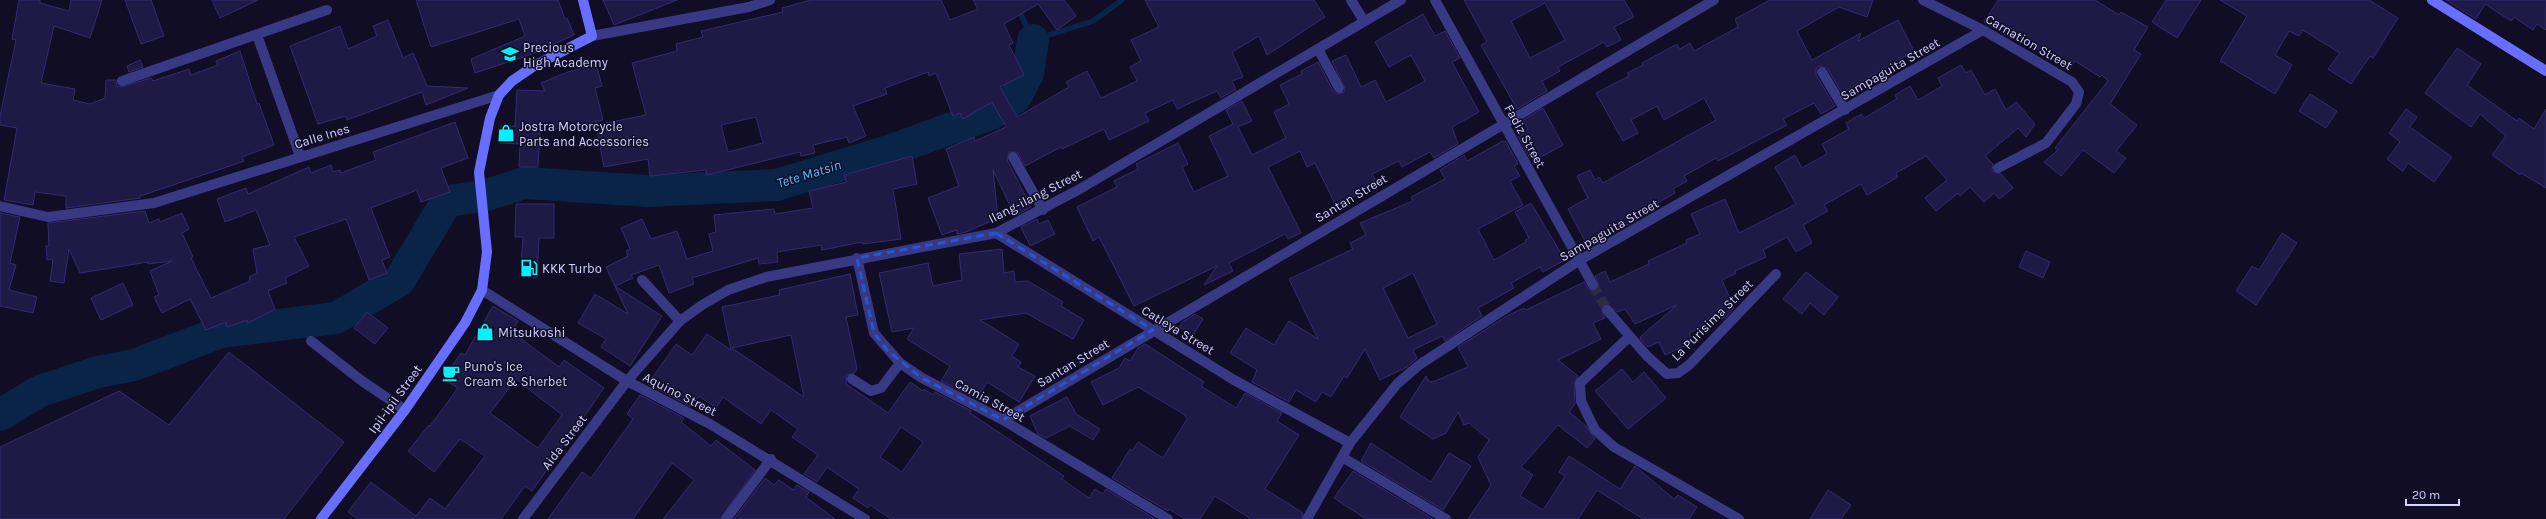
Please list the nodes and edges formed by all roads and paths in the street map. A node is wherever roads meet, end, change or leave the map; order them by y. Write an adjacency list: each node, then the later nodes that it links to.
1 (583, 0): 13 (street)
2 (770, 0): 13 (street)
3 (1351, 0): 10 (street)
4 (1400, 0): 10 (street, Ilang-ilang Street)
5 (1435, 0): 21 (street, Fadiz Street)
6 (1714, 0): 21 (street, Santan Street)
7 (1923, 0): 11 (street, Carnation Street)
8 (2432, 0): 15 (street)
9 (327, 10): 12 (street)
10 (1364, 21): 14 (street, Ilang-ilang Street)
11 (1983, 30): 20 (street, Sampaguita Street); 24 (street, Carnation Street)
12 (257, 35): 17 (street); 22 (street)
13 (592, 36): 19 (street)
14 (1318, 49): 18 (street); 26 (street, Ilang-ilang Street)
15 (2546, 71)
16 (1822, 72): 20 (street)
17 (122, 81)
18 (1339, 88)
19 (499, 95): 22 (street, Calle Ines); 33 (street, Ipil-ipil Street)
20 (1845, 110): 29 (street, Sampaguita Street)
21 (1503, 123): 29 (street, Fadiz Street); 36 (street, Santan Street)
22 (300, 156): 25 (street, Calle Ines)
23 (1013, 157): 26 (street)
24 (1998, 168)
25 (0, 206)
26 (1043, 210): 27 (street, Ilang-ilang Street)
27 (996, 233): 28 (street, Ilang-ilang Street); 36 (street, Catleya Street)
28 (857, 258): 35 (street, Ilang-ilang Street); 39 (street, Camia Street)
29 (1580, 260): 32 (street, Fadiz Street); 44 (street, Sampaguita Street)
30 (1776, 274): 37 (street, La Purisima Street)
31 (642, 280): 35 (street)
32 (1593, 285)
33 (482, 290): 41 (street, Aquino Street); 42 (street, Ipil-ipil Street)
34 (1607, 310): 37 (street)
35 (680, 321): 41 (street, Ilang-ilang Street)
36 (1153, 330): 43 (street, Santan Street); 44 (street, Catleya Street)
37 (1629, 337): 54 (street)
38 (311, 341): 42 (street)
39 (900, 363): 40 (street); 43 (street, Camia Street)
40 (852, 379)
41 (627, 381): 46 (street, Aquino Street); 48 (street, Aida Street)
42 (405, 410): 47 (street, Ipil-ipil Street)
43 (1003, 420): 51 (street, Camia Street)
44 (1350, 443): 45 (street, Sampaguita Street)
45 (1342, 457): 52 (street, Sampaguita Street); 53 (street)
46 (771, 459): 49 (street); 50 (street, Aquino Street)
47 (321, 519)
48 (522, 519)
49 (726, 519)
50 (865, 519)
51 (1168, 519)
52 (1307, 519)
53 (1446, 519)
54 (1739, 519)

